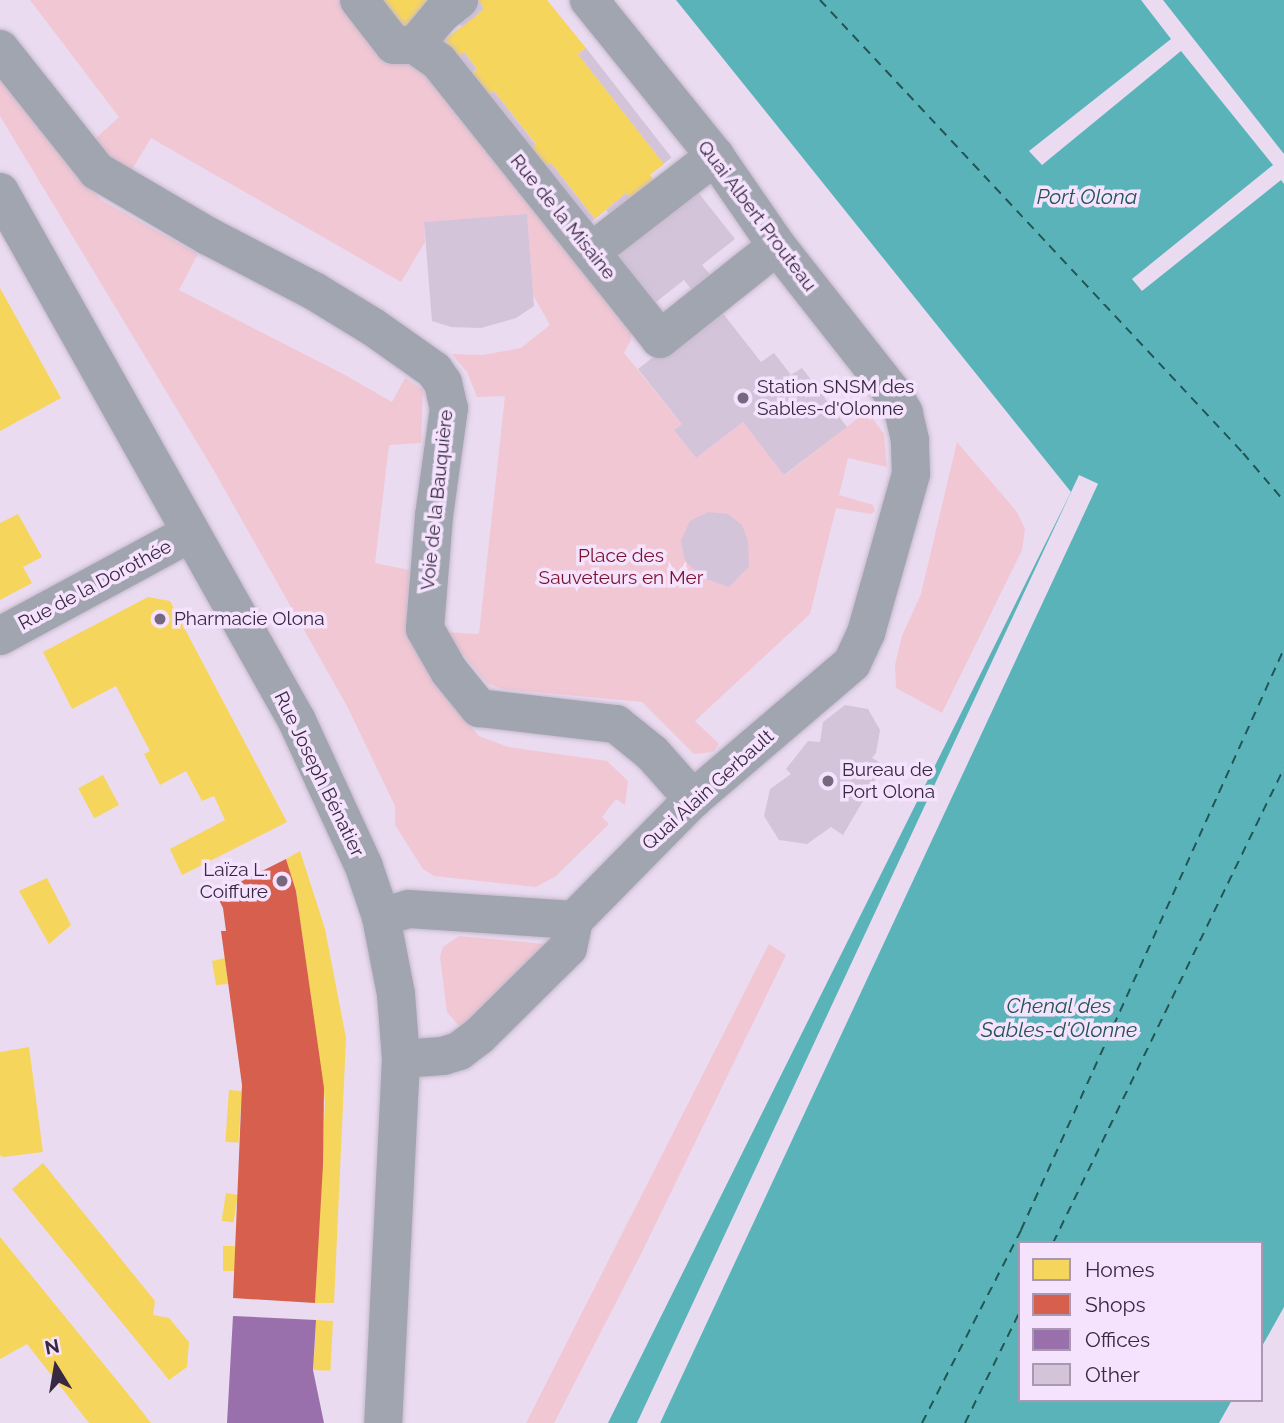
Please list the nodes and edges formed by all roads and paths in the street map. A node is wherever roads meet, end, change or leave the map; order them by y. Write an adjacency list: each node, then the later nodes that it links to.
1 (359, 0): 4 (street, Rue de la Misaine)
2 (458, 0): 4 (street)
3 (589, 0): 6 (street, Quai Albert Prouteau)
4 (415, 45): 9 (street, Rue de la Misaine)
5 (0, 49): 13 (street, Voie de la Bauquière)
6 (715, 156): 8 (street, Quai Albert Prouteau); 9 (street)
7 (0, 192): 11 (street, Rue Joseph Bénatier)
8 (777, 246): 9 (street, Rue de la Misaine); 10 (street, Quai Albert Prouteau)
9 (591, 252)
10 (910, 440): 13 (street, Quai Alain Gerbault)
11 (189, 534): 12 (street, Rue de la Dorothée); 14 (street, Rue Joseph Bénatier)
12 (0, 636)
13 (693, 799): 15 (street, Quai Alain Gerbault)
14 (381, 917): 15 (street); 16 (street, Rue Joseph Bénatier)
15 (574, 920): 16 (street, Quai Alain Gerbault)
16 (401, 1059): 17 (street, Rue Joseph Bénatier)
17 (383, 1423)

